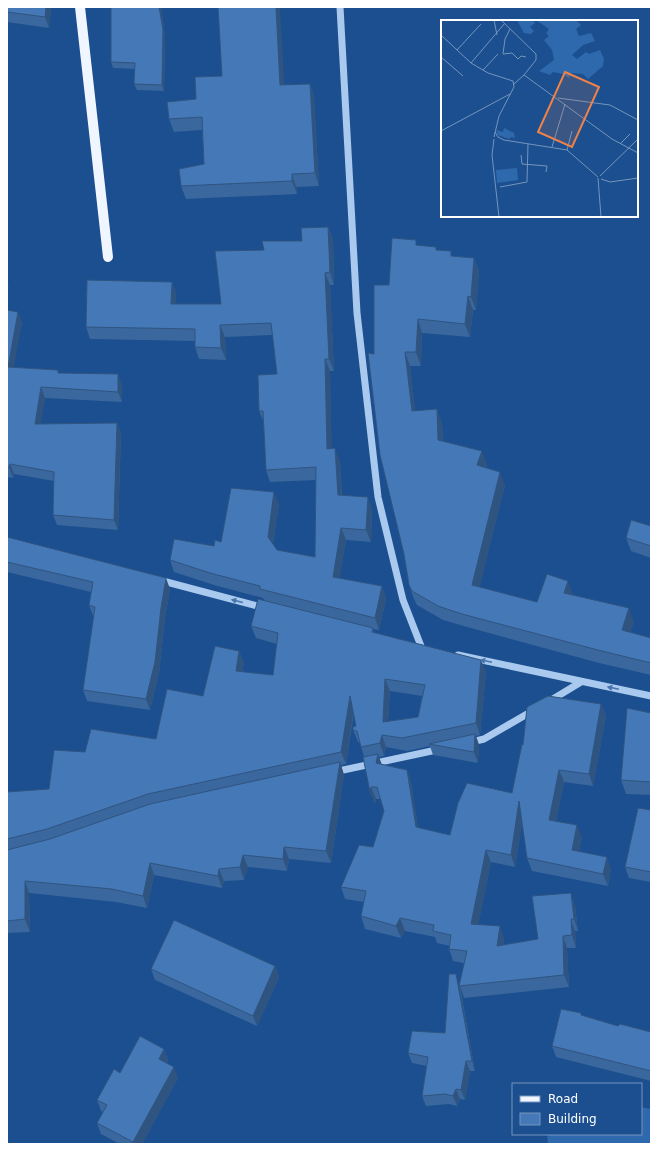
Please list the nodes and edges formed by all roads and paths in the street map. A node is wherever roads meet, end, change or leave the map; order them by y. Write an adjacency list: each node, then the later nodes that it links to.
1 (80, 7): 3 (main road)
2 (340, 7): 6 (street)
3 (108, 257)
4 (152, 579): 5 (street, one-way to 4)
5 (275, 610)
6 (414, 644)
7 (452, 653): 8 (street, one-way to 7)
8 (581, 682): 9 (street, one-way to 8); 10 (street)
9 (651, 696)
10 (462, 744)
11 (448, 747): 12 (street)
12 (327, 773)

